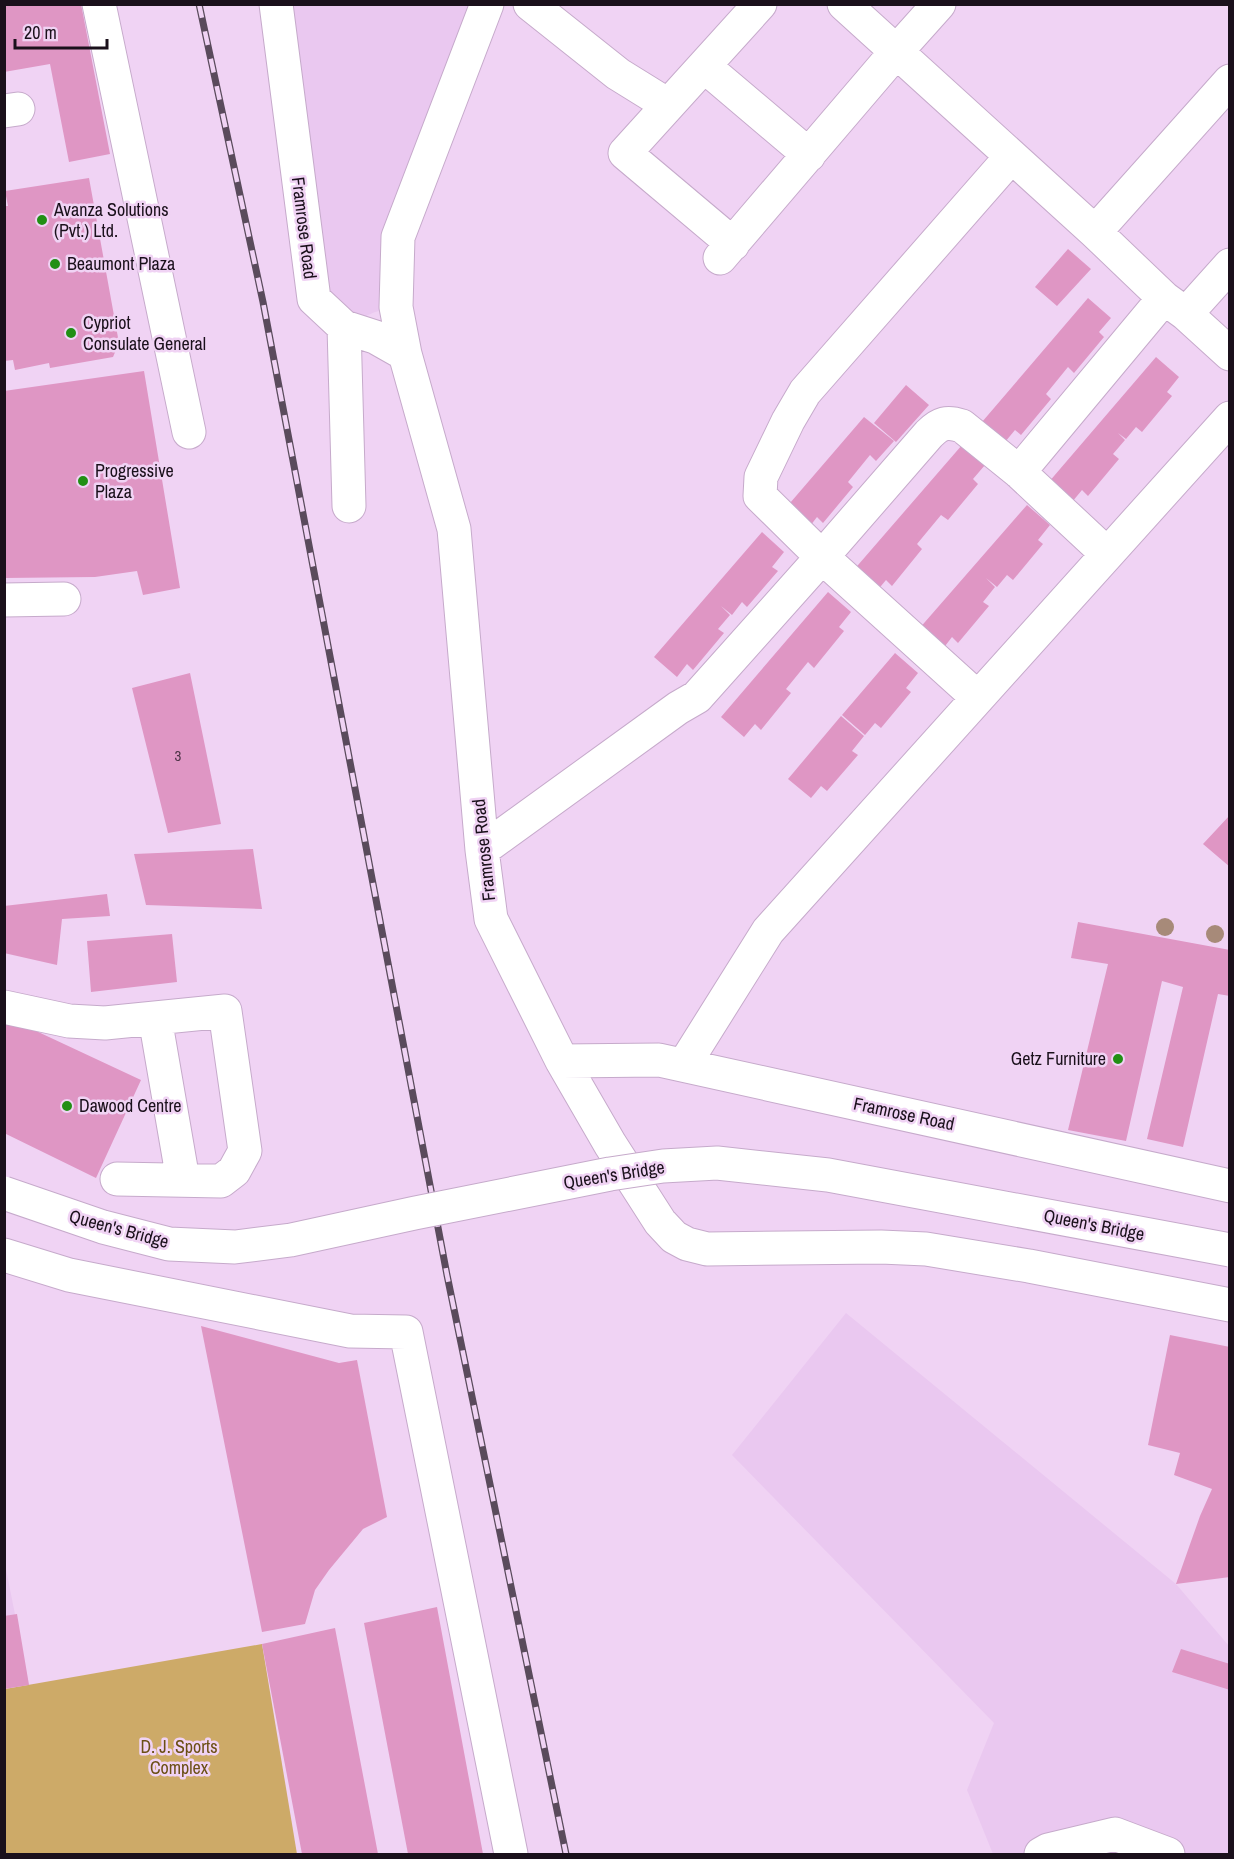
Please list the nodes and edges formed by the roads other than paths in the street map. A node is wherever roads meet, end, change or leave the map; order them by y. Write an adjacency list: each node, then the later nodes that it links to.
1 (99, 4): 21 (main road)
2 (276, 4): 17 (main road, Framrose Road)
3 (487, 4): 18 (main road)
4 (530, 4): 11 (main road)
5 (760, 4): 9 (main road)
6 (844, 4): 8 (main road)
7 (939, 4): 8 (main road)
8 (896, 52): 12 (main road); 13 (main road)
9 (704, 66): 11 (main road); 12 (main road)
10 (1230, 81): 14 (main road)
11 (668, 105): 12 (main road)
12 (809, 154)
13 (1011, 157): 14 (main road); 25 (main road)
14 (1095, 232): 16 (main road)
15 (1230, 265): 16 (main road)
16 (1175, 306): 19 (main road); 22 (main road)
17 (344, 327): 18 (main road, Framrose Road); 23 (main road)
18 (405, 354): 29 (main road, Framrose Road)
19 (1230, 354)
20 (1230, 418): 24 (main road)
21 (189, 432)
22 (1019, 472): 24 (main road); 25 (main road)
23 (349, 506)
24 (1107, 554): 28 (main road)
25 (822, 556): 28 (main road); 29 (main road)
26 (64, 599): 27 (main road)
27 (4, 600)
28 (978, 698): 33 (main road)
29 (482, 850): 32 (main road, Framrose Road)
30 (4, 1007): 31 (main road)
31 (155, 1018): 35 (main road); 35 (main road)
32 (562, 1061): 33 (main road, Framrose Road); 40 (main road)
33 (684, 1065): 36 (main road, Framrose Road)
34 (117, 1179): 35 (main road)
35 (183, 1180)
36 (1230, 1185)
37 (4, 1193): 38 (main road, Queen's Bridge, bridge)
38 (1230, 1250)
39 (4, 1254): 41 (main road)
40 (1230, 1305)
41 (511, 1854)
42 (1041, 1854): 43 (main road)
43 (1168, 1854)

